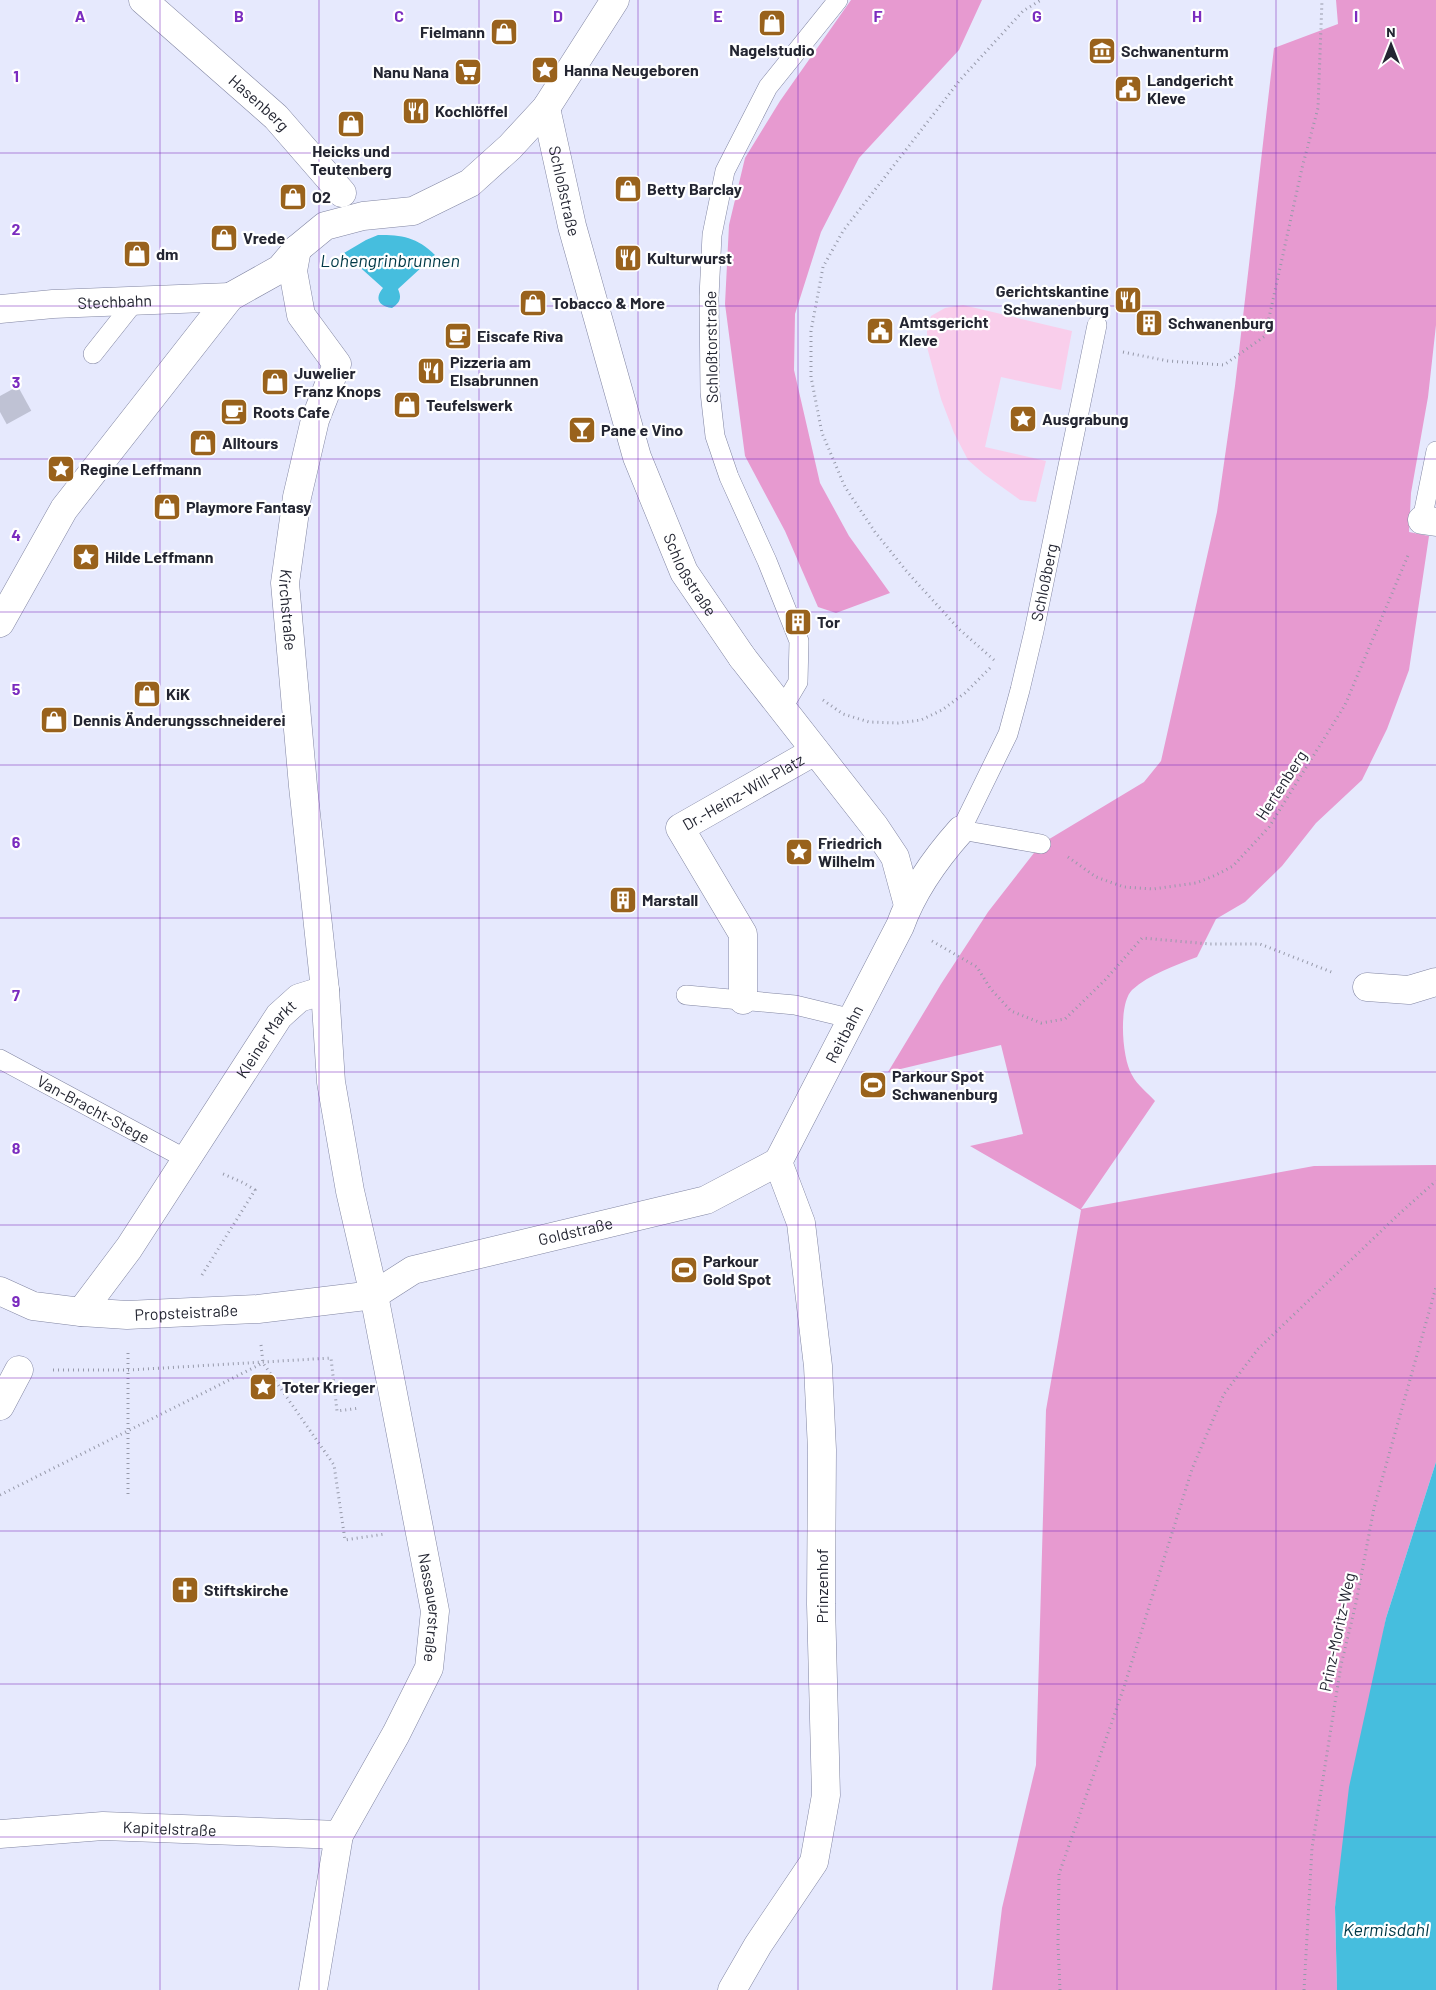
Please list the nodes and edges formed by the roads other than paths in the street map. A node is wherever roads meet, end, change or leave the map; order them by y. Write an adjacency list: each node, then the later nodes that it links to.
1 (143, 0): 5 (street, Hasenberg)
2 (615, 0): 4 (street)
3 (838, 0): 15 (lane, Schloßtorstraße)
4 (546, 108): 5 (street); 15 (street, Schloßstraße)
5 (363, 216): 6 (street)
6 (297, 249): 7 (street); 22 (street, Kirchstraße)
7 (230, 297): 8 (street, Stechbahn); 14 (street)
8 (135, 301): 9 (street, Stechbahn); 11 (lane)
9 (0, 310)
10 (1097, 325): 17 (lane, Schloßberg)
11 (93, 354)
12 (1436, 451): 13 (lane)
13 (1429, 521)
14 (0, 623)
15 (782, 709): 16 (street, Schloßstraße)
16 (816, 751): 19 (street, Schloßstraße); 24 (street, Dr.-Heinz-Will-Platz)
17 (961, 830): 18 (lane); 19 (street)
18 (1041, 844)
19 (904, 915): 25 (street, Reitbahn)
20 (1436, 982): 21 (street)
21 (1367, 987)
22 (326, 990): 27 (street, Kleiner Markt); 30 (street, Kleiner Markt)
23 (686, 995): 24 (lane)
24 (743, 1000): 25 (lane)
25 (853, 1018): 28 (street, Reitbahn)
26 (0, 1059): 27 (lane, Van-Bracht-Stege)
27 (188, 1160): 31 (street, Kleiner Markt)
28 (778, 1162): 30 (street, Goldstraße); 37 (street, Prinzenhof)
29 (0, 1291): 31 (street, Propsteistraße)
30 (374, 1295): 31 (street, Propsteistraße); 35 (street, Nassauerstraße)
31 (81, 1312)
32 (19, 1370): 33 (street)
33 (0, 1406)
34 (0, 1834): 35 (street, Kapitelstraße)
35 (339, 1835): 36 (street, Nassauerstraße)
36 (313, 1990)
37 (732, 1990)

